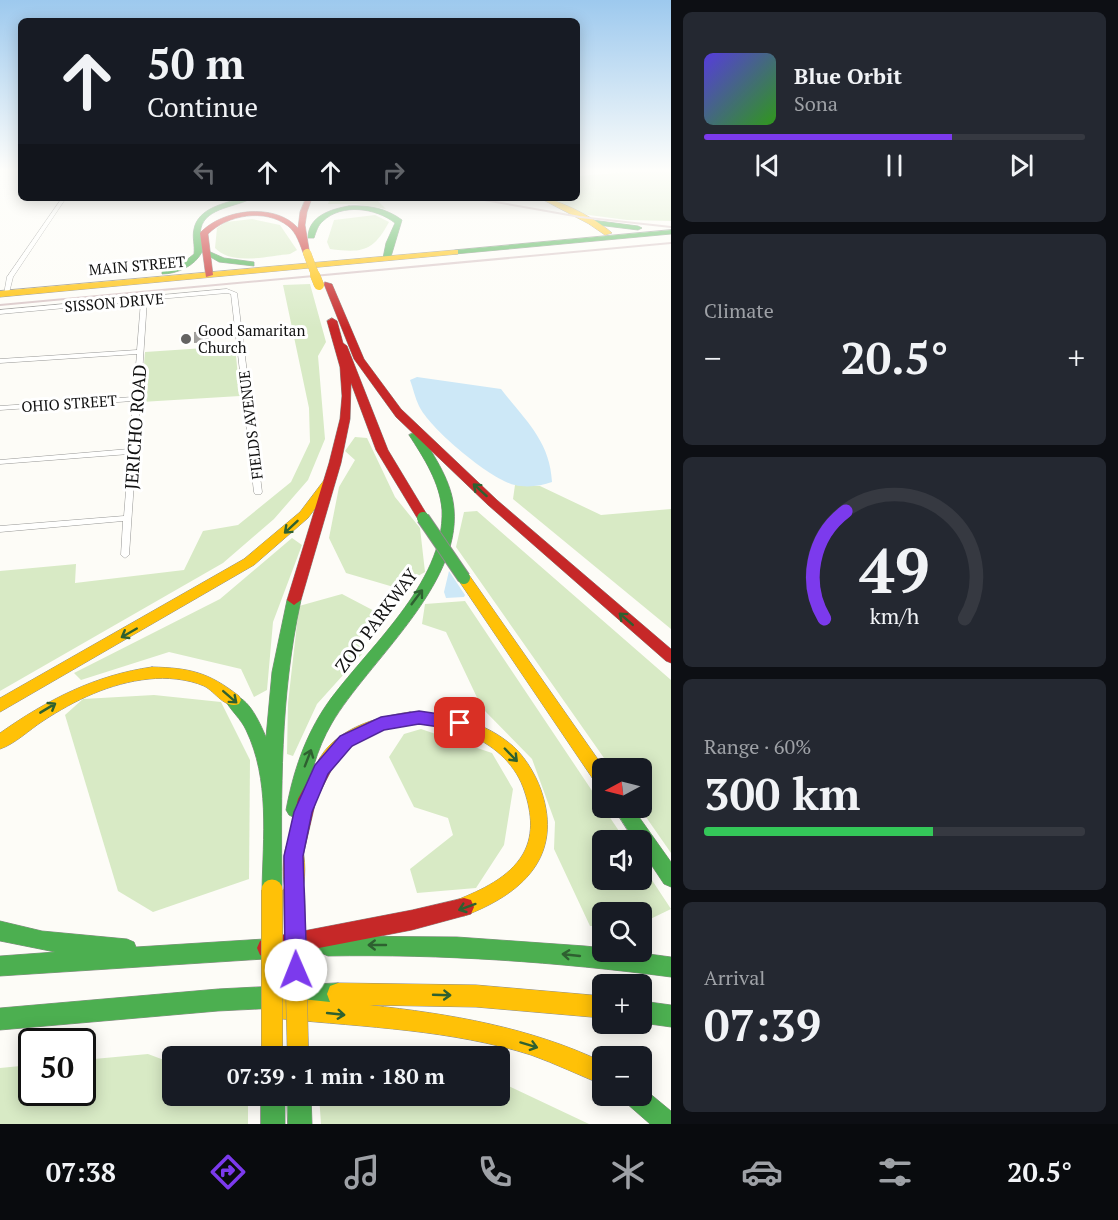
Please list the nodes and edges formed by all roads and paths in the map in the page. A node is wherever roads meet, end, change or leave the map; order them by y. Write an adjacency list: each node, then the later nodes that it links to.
1 (47, 223): 21 (street)
2 (199, 223): 15 (main road)
3 (214, 223): 15 (main road)
4 (288, 223): 13 (main road)
5 (303, 223): 13 (main road, ZOO PARKWAY)
6 (308, 223): 13 (main road, ZOO PARKWAY)
7 (315, 223): 13 (main road)
8 (398, 223): 16 (main road)
9 (587, 223): 12 (main road); 14 (main road)
10 (591, 223): 11 (main road)
11 (669, 229): 12 (main road, MAIN STREET); 12 (main road, MAIN STREET)
12 (603, 236): 14 (main road, MAIN STREET); 16 (main road, MAIN STREET)
13 (306, 237): 20 (main road, ZOO PARKWAY, bridge)
14 (557, 238): 16 (main road, MAIN STREET)
15 (203, 251): 17 (main road); 18 (main road); 19 (main road)
16 (388, 252): 17 (main road, MAIN STREET); 18 (main road, MAIN STREET)
17 (268, 264): 18 (main road, MAIN STREET)
18 (206, 273): 19 (main road, MAIN STREET); 21 (main road, MAIN STREET)
19 (146, 275): 21 (main road, MAIN STREET)
20 (323, 284): 25 (main road, ZOO PARKWAY); 29 (main road, ZOO PARKWAY)
21 (4, 286)
22 (227, 291): 23 (street, SISSON DRIVE); 34 (street, FIELDS AVENUE)
23 (144, 299): 24 (street, SISSON DRIVE); 26 (street, JERICHO ROAD)
24 (0, 312)
25 (342, 346): 33 (main road, ZOO PARKWAY); 41 (main road, bridge)
26 (140, 352): 27 (street); 28 (street, JERICHO ROAD)
27 (0, 361)
28 (138, 399): 30 (street, OHIO STREET); 31 (street, JERICHO ROAD)
29 (391, 405): 38 (main road, one-way to 29); 44 (main road, ZOO PARKWAY, one-way to 29)
30 (0, 408)
31 (134, 451): 32 (street); 35 (street, JERICHO ROAD)
32 (0, 462)
33 (329, 482): 39 (main road, one-way to 39); 42 (main road, ZOO PARKWAY)
34 (258, 492)
35 (128, 518): 36 (street); 37 (street, JERICHO ROAD)
36 (0, 529)
37 (125, 555)
38 (671, 657)
39 (0, 706)
40 (0, 742): 42 (main road, one-way to 42)
41 (592, 764)
42 (271, 793): 56 (main road, ZOO PARKWAY, bridge)
43 (630, 818): 45 (main road)
44 (294, 856): 47 (main road, one-way to 47); 57 (main road, ZOO PARKWAY, bridge)
45 (671, 878)
46 (0, 931): 48 (main road)
47 (267, 948): 48 (main road); 50 (main road, one-way to 47)
48 (183, 954): 49 (main road)
49 (0, 966)
50 (671, 968)
51 (216, 1001): 52 (main road, one-way to 52); 55 (main road); 58 (main road, one-way to 58)
52 (592, 1006)
53 (652, 1013): 54 (main road)
54 (671, 1016)
55 (0, 1019)
56 (272, 1046)
57 (298, 1046)
58 (592, 1070)
59 (273, 1106): 62 (main road)
60 (299, 1106): 63 (main road)
61 (647, 1106): 64 (main road)
62 (273, 1124)
63 (300, 1124)
64 (668, 1124)

